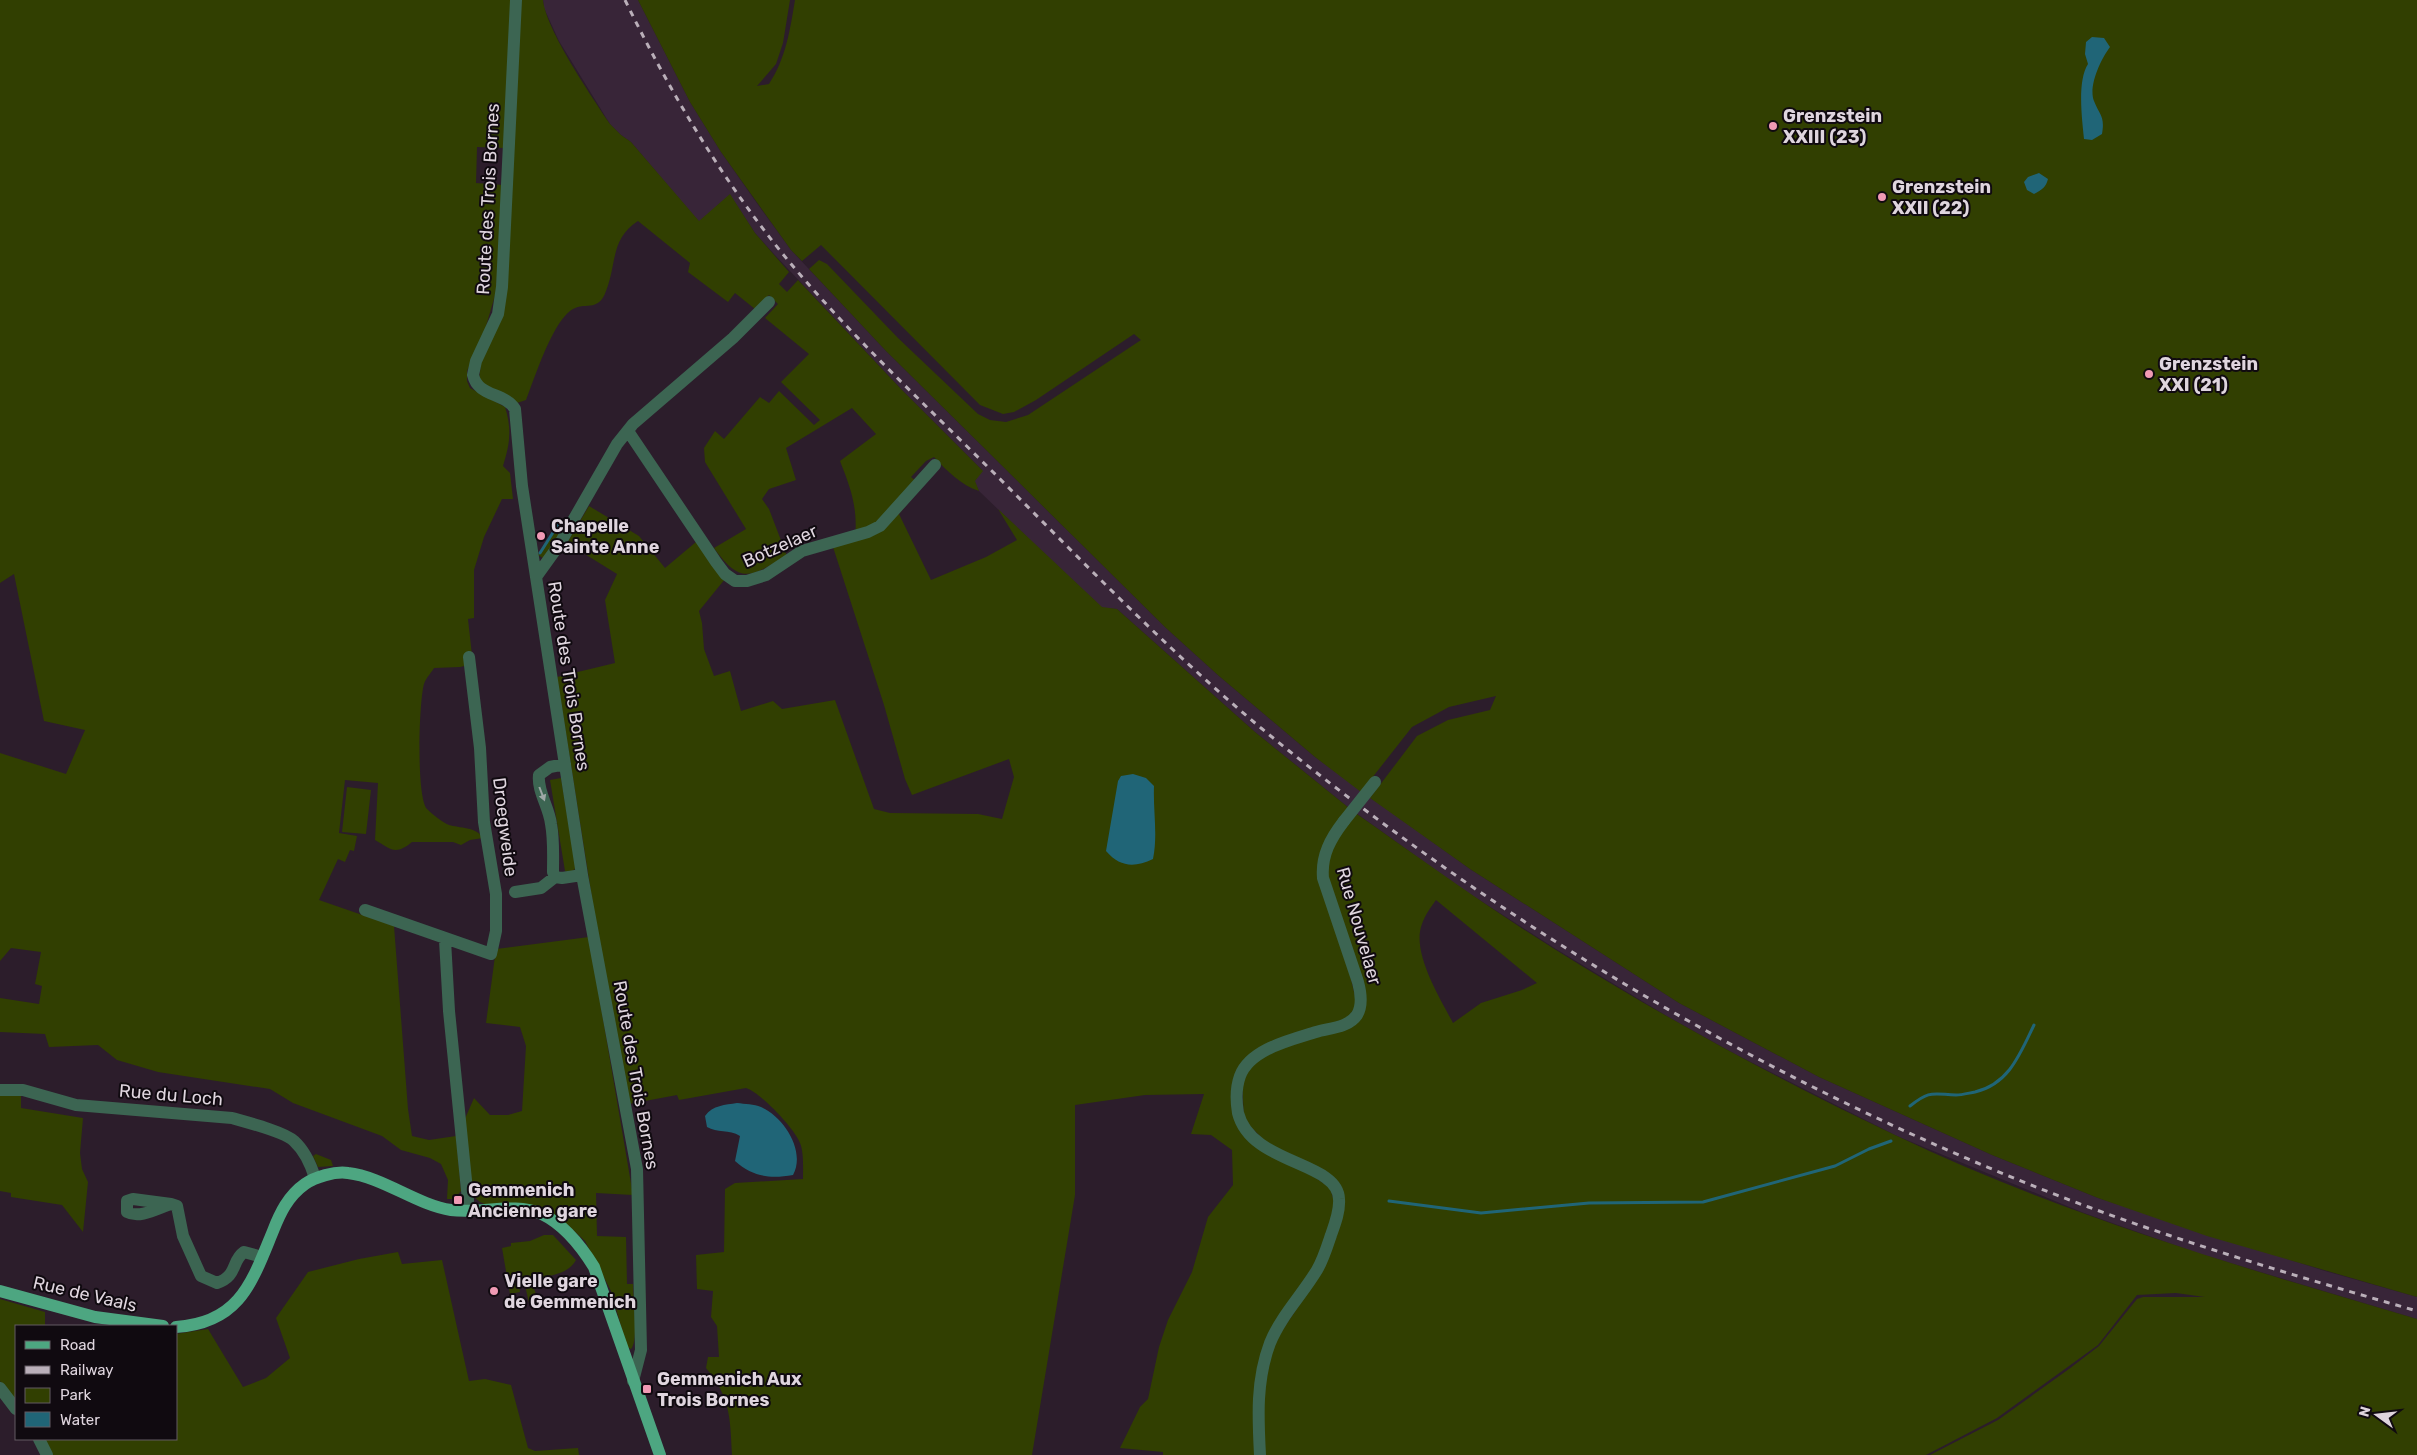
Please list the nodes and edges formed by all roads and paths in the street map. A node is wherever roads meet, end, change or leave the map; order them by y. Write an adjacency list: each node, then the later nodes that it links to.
1 (516, 0): 5 (street, Route des Trois Bornes)
2 (769, 302): 3 (street)
3 (628, 431): 4 (street, Botzelaer); 5 (street)
4 (935, 466)
5 (536, 576): 7 (street, Route des Trois Bornes)
6 (469, 657): 13 (street, Droegweide)
7 (565, 764): 9 (street, Route des Trois Bornes); 10 (street, one-way to 10)
8 (1375, 782): 28 (street, Rue Nouvelaer, bridge)
9 (582, 875): 10 (street); 22 (street, Route des Trois Bornes)
10 (555, 876): 11 (street)
11 (515, 892)
12 (365, 910): 13 (street, Droegweide)
13 (445, 940): 17 (street)
14 (0, 1090): 15 (street, Rue du Loch)
15 (315, 1178): 17 (main road); 18 (main road)
16 (171, 1204): 18 (street)
17 (466, 1210): 22 (main road)
18 (262, 1257): 21 (main road)
19 (0, 1291): 20 (main road, Rue de Vaals)
20 (155, 1325)
21 (178, 1327)
22 (633, 1381): 27 (main road)
23 (0, 1388): 24 (street)
24 (15, 1408)
25 (40, 1440): 26 (street)
26 (47, 1455)
27 (660, 1455)
28 (1260, 1455)

